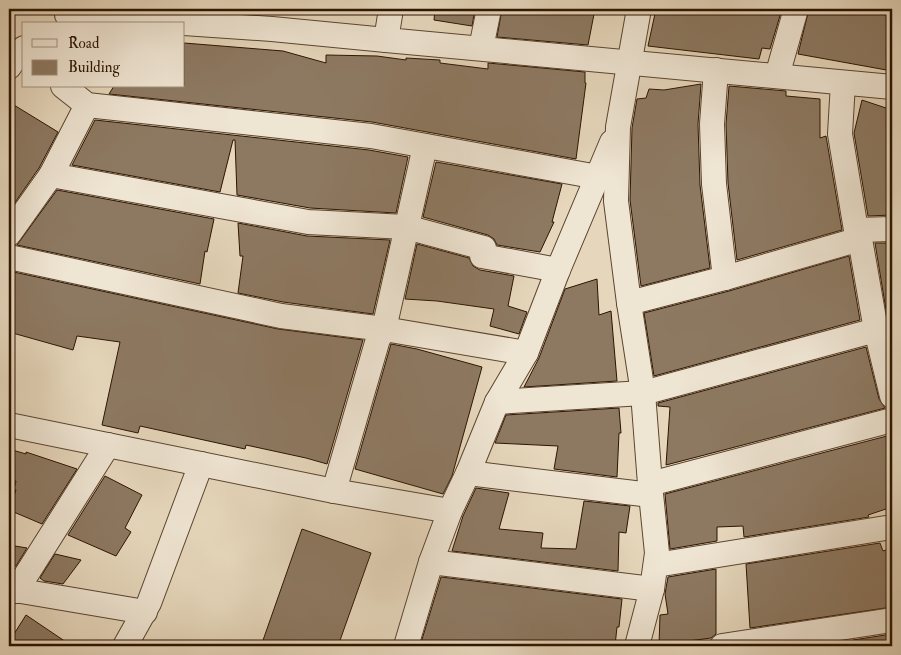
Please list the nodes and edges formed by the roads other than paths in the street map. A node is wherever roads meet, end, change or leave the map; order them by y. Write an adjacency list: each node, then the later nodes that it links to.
1 (391, 9): 7 (street)
2 (489, 9): 8 (street)
3 (639, 9): 9 (street)
4 (796, 9): 11 (street)
5 (63, 16): 6 (street)
6 (268, 19): 7 (street)
7 (386, 40): 8 (street)
8 (482, 48): 9 (street)
9 (630, 62): 10 (street); 16 (street)
10 (716, 70): 11 (street); 26 (street)
11 (778, 76): 12 (street)
12 (843, 83): 13 (street); 23 (street)
13 (892, 87)
14 (66, 88): 15 (street)
15 (87, 105): 17 (street); 18 (street)
16 (618, 126): 19 (street); 27 (street)
17 (425, 146): 19 (street); 20 (street)
18 (51, 175): 20 (street); 22 (street)
19 (598, 177): 25 (street)
20 (406, 227): 25 (street); 28 (street)
21 (892, 229): 23 (street)
22 (9, 234)
23 (858, 235): 26 (street); 29 (street)
24 (9, 257): 28 (street)
25 (558, 270): 30 (street)
26 (724, 278): 27 (street)
27 (629, 303): 31 (street)
28 (384, 329): 30 (street); 40 (street)
29 (884, 329): 31 (street); 32 (street)
30 (526, 353): 33 (street)
31 (643, 392): 33 (street); 39 (street)
32 (892, 396)
33 (497, 402): 38 (street)
34 (892, 420): 39 (street)
35 (9, 425): 36 (street)
36 (108, 445): 37 (street); 46 (street)
37 (201, 464): 40 (street); 47 (street)
38 (468, 473): 39 (street); 41 (street)
39 (650, 490): 44 (street)
40 (334, 491): 41 (street)
41 (450, 511): 43 (street)
42 (892, 527): 44 (street)
43 (431, 562): 45 (street); 51 (street)
44 (656, 565): 45 (street)
45 (652, 589): 52 (street)
46 (12, 590): 47 (street)
47 (144, 612): 50 (street)
48 (892, 620): 49 (street)
49 (842, 637): 54 (street)
50 (125, 646)
51 (406, 646)
52 (637, 646)
53 (722, 646): 54 (street)
54 (728, 646)

